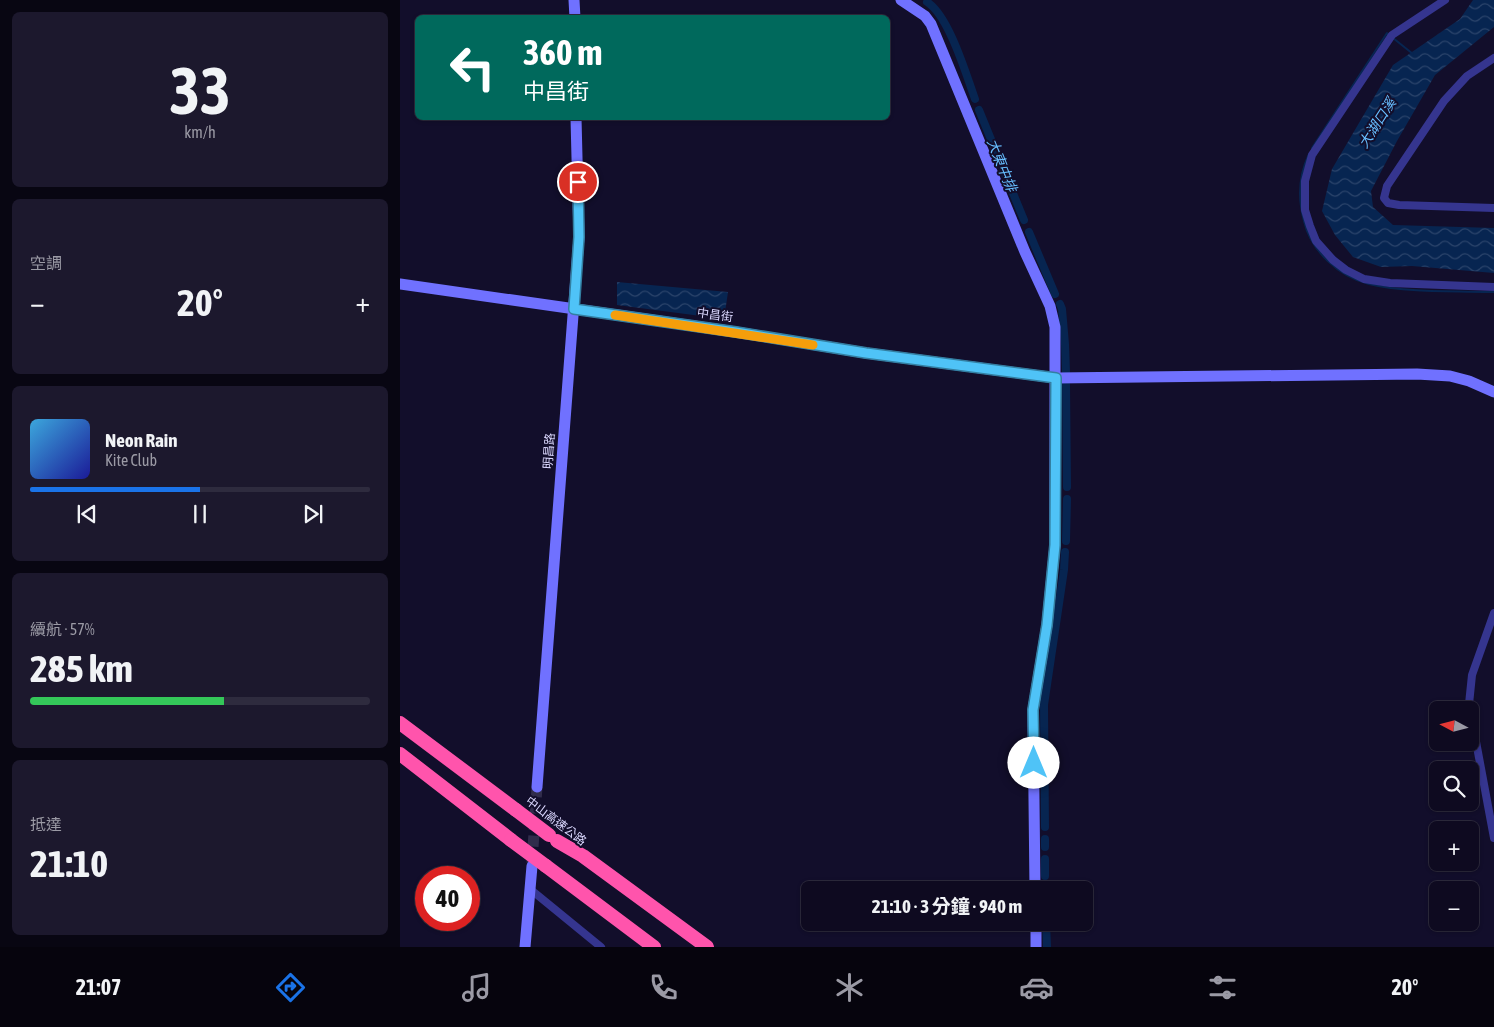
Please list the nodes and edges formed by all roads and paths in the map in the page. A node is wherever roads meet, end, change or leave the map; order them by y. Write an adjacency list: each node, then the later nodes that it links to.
1 (574, 0): 4 (street)
2 (901, 0): 11 (street)
3 (1445, 0): 9 (street)
4 (575, 15)
5 (1494, 58): 7 (street)
6 (576, 120): 10 (street, 明昌路)
7 (1494, 208)
8 (400, 284): 10 (street, 中昌街)
9 (1494, 287)
10 (574, 309): 11 (street, 中昌街); 16 (street, 明昌路)
11 (1056, 378): 12 (street, 中昌街); 21 (street)
12 (1494, 392)
13 (1494, 614): 18 (street)
14 (400, 723): 17 (highway, 中山高速公路, bridge)
15 (400, 754): 20 (highway, bridge)
16 (538, 787)
17 (553, 838): 28 (highway, 中山高速公路); 29 (highway)
18 (1494, 838)
19 (532, 866): 22 (street)
20 (551, 870): 26 (highway); 27 (highway)
21 (1035, 881)
22 (530, 889): 24 (street); 25 (street)
23 (1036, 931): 30 (street)
24 (525, 947)
25 (601, 947)
26 (638, 947)
27 (654, 947)
28 (691, 947)
29 (707, 947)
30 (1036, 947)

